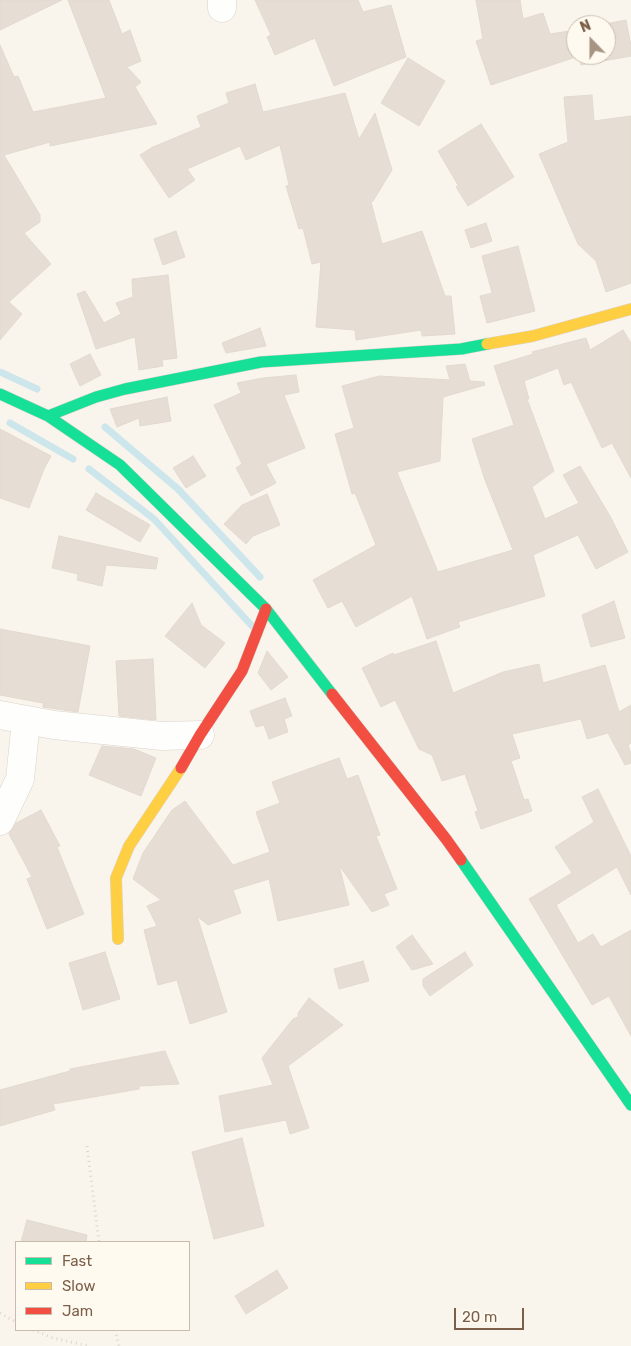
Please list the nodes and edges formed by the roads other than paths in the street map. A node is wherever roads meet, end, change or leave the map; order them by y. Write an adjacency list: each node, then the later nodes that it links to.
1 (631, 309): 3 (street)
2 (0, 394): 3 (street)
3 (48, 416): 4 (street)
4 (266, 609): 7 (street); 10 (street)
5 (0, 715): 6 (street)
6 (26, 720): 7 (street); 8 (street)
7 (200, 735): 9 (street)
8 (0, 821)
9 (118, 939)
10 (631, 1105)

